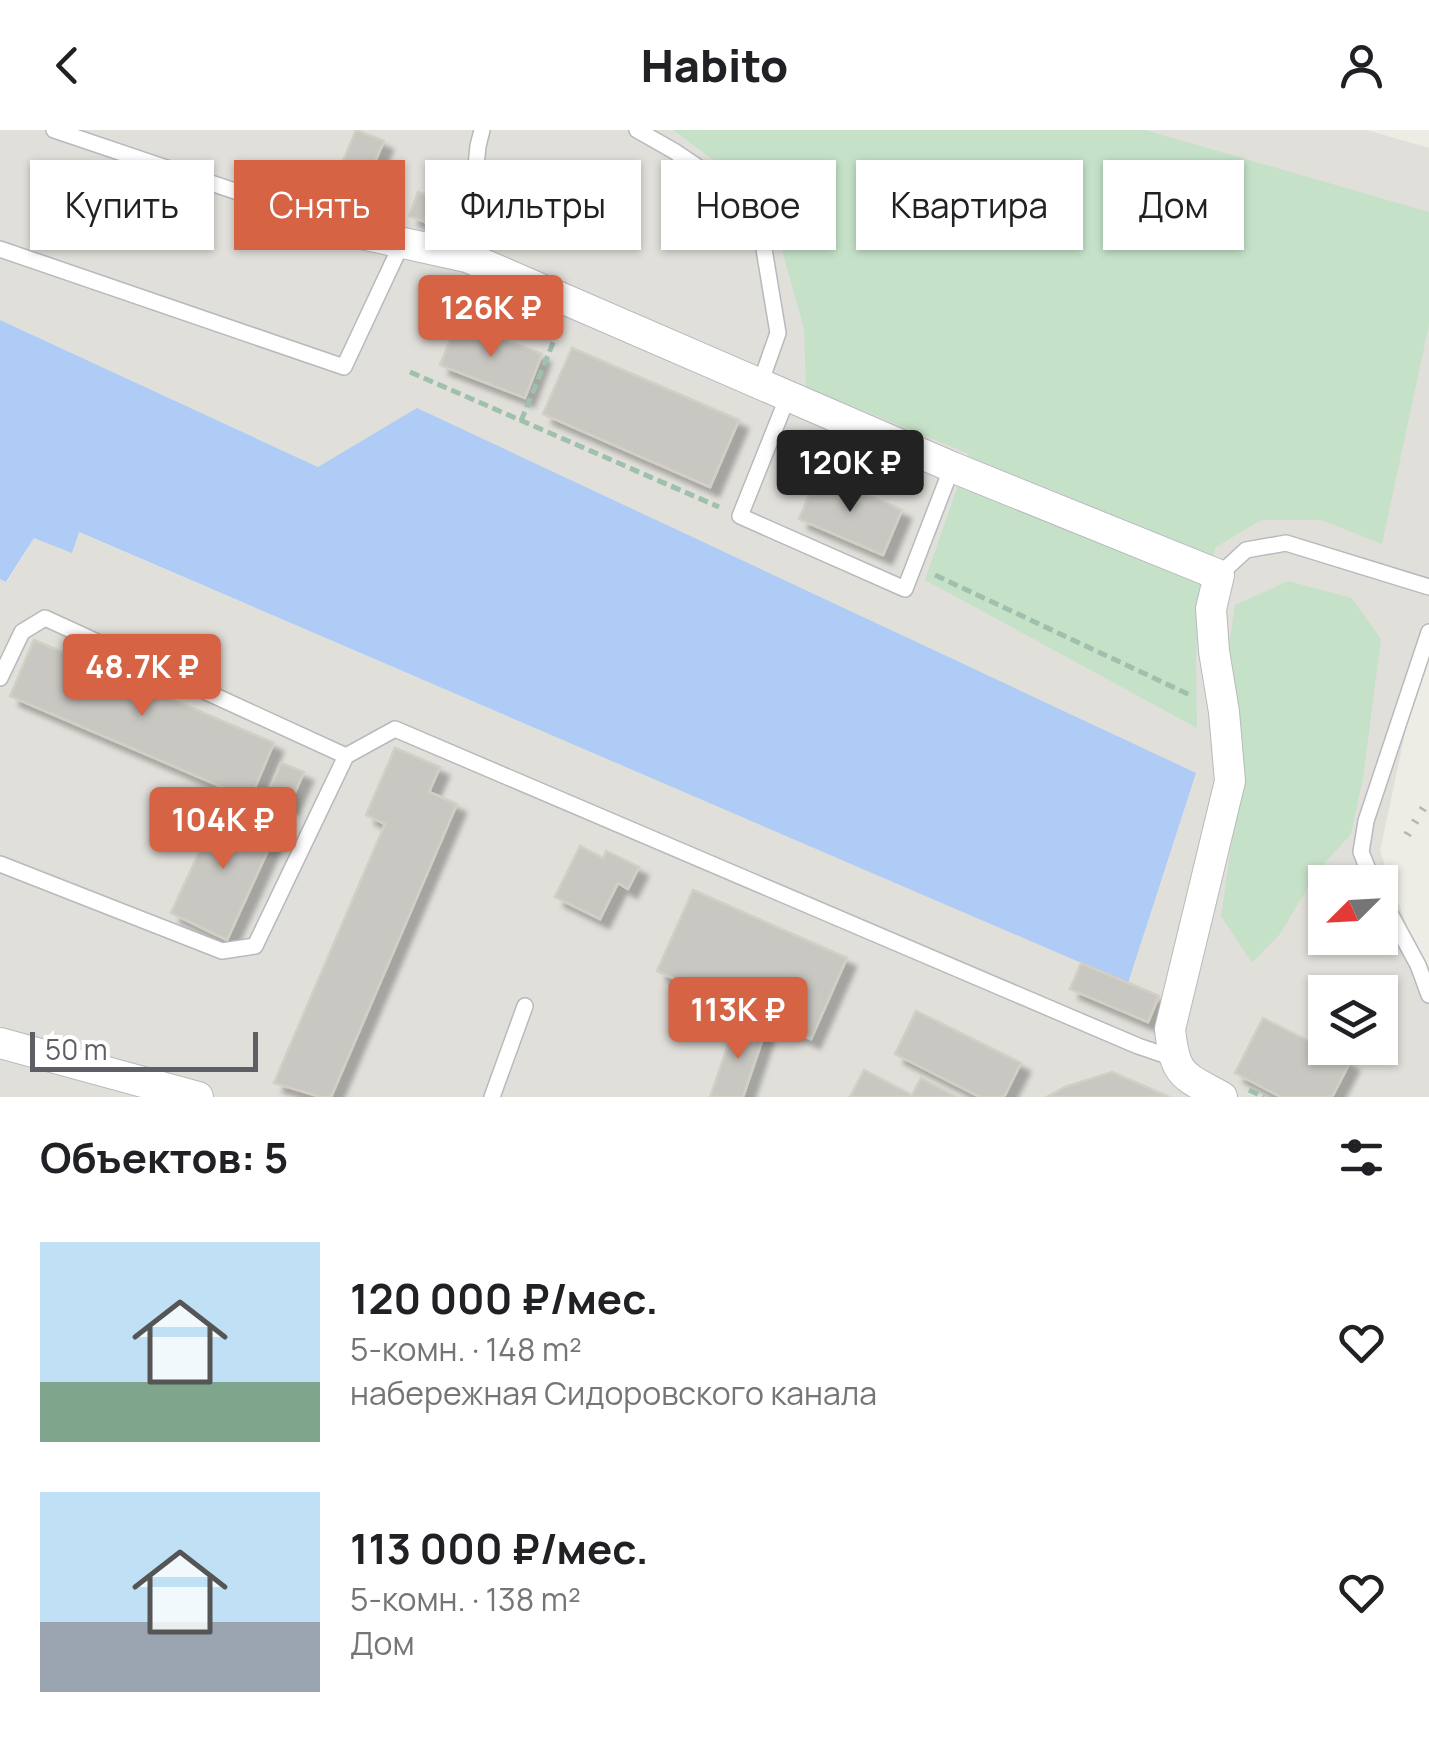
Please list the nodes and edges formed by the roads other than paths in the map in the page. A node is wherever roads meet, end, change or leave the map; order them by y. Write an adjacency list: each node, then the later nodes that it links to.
1 (54, 130): 4 (lane)
2 (482, 130): 8 (lane)
3 (636, 130): 9 (lane)
4 (234, 191)
5 (405, 244): 8 (street)
6 (0, 249): 7 (lane)
7 (399, 250)
8 (467, 257): 9 (street)
9 (760, 384): 10 (street)
10 (788, 396): 11 (street); 11 (lane)
11 (952, 468): 12 (street)
12 (1219, 575): 13 (lane); 24 (street)
13 (1429, 588)
14 (1429, 632): 18 (lane)
15 (0, 678): 16 (lane)
16 (346, 756): 17 (lane); 24 (lane)
17 (0, 864)
18 (1366, 865)
19 (1398, 923): 20 (lane)
20 (1424, 961): 21 (lane)
21 (1429, 995)
22 (525, 1006): 26 (lane)
23 (0, 1043): 25 (street)
24 (1173, 1058): 27 (street)
25 (198, 1097)
26 (492, 1097)
27 (1222, 1097)

